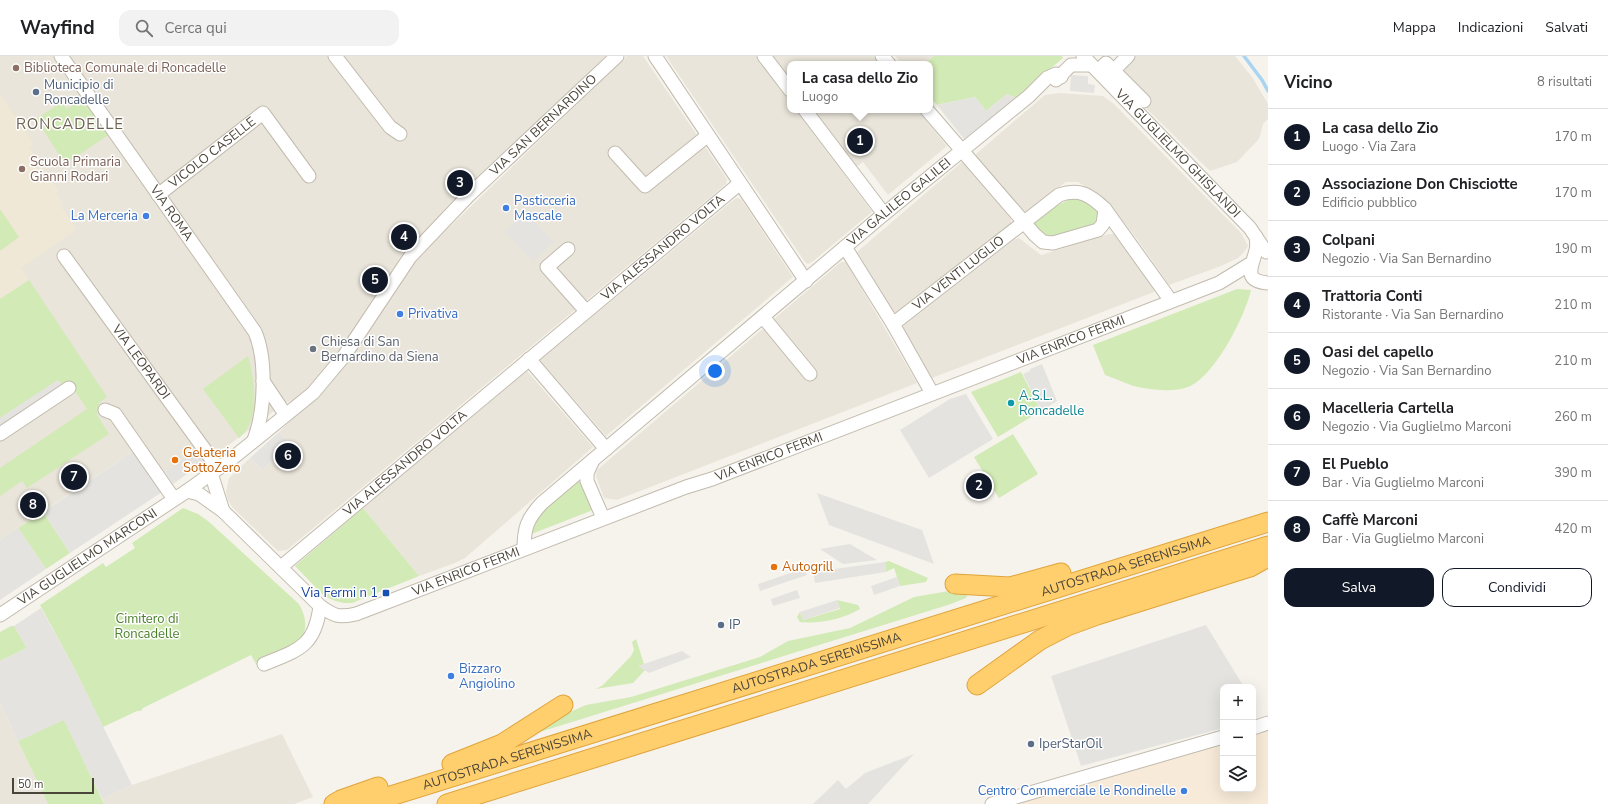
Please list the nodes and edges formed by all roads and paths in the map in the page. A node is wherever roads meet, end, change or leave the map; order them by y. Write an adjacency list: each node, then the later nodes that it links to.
1 (61, 56): 19 (street, VIA ROMA)
2 (335, 56): 13 (street)
3 (617, 56): 44 (street, VIA SAN BERNARDINO)
4 (654, 56): 14 (street)
5 (764, 56): 9 (street)
6 (1128, 56): 8 (street, VIA GUGLIELMO GHISLANDI)
7 (1090, 64): 8 (street, VIA GUGLIELMO GHISLANDI); 15 (street, VIA GALILEO GALILEI); 28 (street, VIA GUGLIELMO GHISLANDI)
8 (1113, 70): 10 (street, VIA GUGLIELMO GHISLANDI)
9 (787, 86)
10 (1144, 101)
11 (807, 113): 21 (street)
12 (930, 113): 15 (street)
13 (400, 134)
14 (708, 136): 16 (street); 18 (street)
15 (962, 151): 21 (street, VIA GALILEO GALILEI); 22 (street)
16 (615, 153)
17 (309, 176): 19 (street, VICOLO CASELLE)
18 (739, 184): 30 (street); 34 (street, VIA ALESSANDRO VOLTA)
19 (158, 195): 39 (street, VIA ROMA)
20 (1105, 209): 22 (street, VIA VENTI LUGLIO); 23 (street); 24 (street)
21 (884, 214): 25 (street, VIA GALILEO GALILEI)
22 (1024, 222): 23 (street); 36 (street, VIA VENTI LUGLIO)
23 (1098, 230): 24 (street)
24 (1124, 234): 33 (street)
25 (845, 247): 30 (street, VIA GALILEO GALILEI); 36 (street)
26 (568, 249): 34 (street)
27 (64, 256): 50 (street, VIA LEOPARDI)
28 (1260, 256): 29 (street, VIA GUGLIELMO GHISLANDI); 31 (street, VIA ENRICO FERMI)
29 (1254, 278): 31 (street, VIA ENRICO FERMI); 32 (street)
30 (806, 281): 35 (street, VIA GALILEO GALILEI)
31 (1219, 283): 33 (street, VIA ENRICO FERMI)
32 (1268, 283)
33 (1171, 301): 41 (street, VIA ENRICO FERMI)
34 (586, 311): 37 (street, VIA ALESSANDRO VOLTA)
35 (762, 317): 38 (street); 48 (street, VIA GALILEO GALILEI)
36 (893, 324): 41 (street)
37 (529, 359): 48 (street); 62 (street, VIA ALESSANDRO VOLTA)
38 (810, 374)
39 (262, 379): 42 (street, VIA ROMA); 44 (street, VIA ROMA)
40 (69, 388): 46 (street)
41 (932, 393): 57 (street, VIA ENRICO FERMI)
42 (263, 397): 45 (street, VIA ROMA); 47 (street, VIA ROMA)
43 (105, 410): 54 (street)
44 (285, 414): 45 (street, VIA GUGLIELMO MARCONI)
45 (276, 423): 47 (street, VIA GUGLIELMO MARCONI)
46 (0, 434)
47 (253, 442): 50 (street, VIA GUGLIELMO MARCONI)
48 (606, 449): 49 (street, VIA GALILEO GALILEI)
49 (593, 460): 51 (street, VIA GALILEO GALILEI); 52 (street)
50 (215, 470): 53 (street, VIA GUGLIELMO MARCONI); 55 (street, VIA ENRICO FERMI)
51 (569, 480): 52 (street); 60 (street, VIA GALILEO GALILEI)
52 (587, 481): 57 (street)
53 (187, 491): 54 (street, VIA GUGLIELMO MARCONI); 55 (street, VIA ENRICO FERMI)
54 (174, 499): 65 (street, VIA GUGLIELMO MARCONI)
55 (223, 511): 62 (street, VIA ENRICO FERMI)
56 (1268, 516): 63 (highway)
57 (603, 518): 60 (street, VIA ENRICO FERMI)
58 (1268, 522): 73 (highway, AUTOSTRADA SERENISSIMA)
59 (1268, 546): 74 (highway, AUTOSTRADA SERENISSIMA)
60 (524, 549): 64 (street, VIA ENRICO FERMI)
61 (1268, 556): 67 (highway)
62 (281, 567): 64 (street, VIA ENRICO FERMI)
63 (955, 584)
64 (320, 606): 66 (street)
65 (0, 615)
66 (264, 664)
67 (977, 685)
68 (563, 705): 72 (highway)
69 (1268, 723): 70 (street)
70 (1256, 727)
71 (1220, 738): 75 (street)
72 (334, 804)
73 (365, 804)
74 (447, 804)
75 (992, 804)

